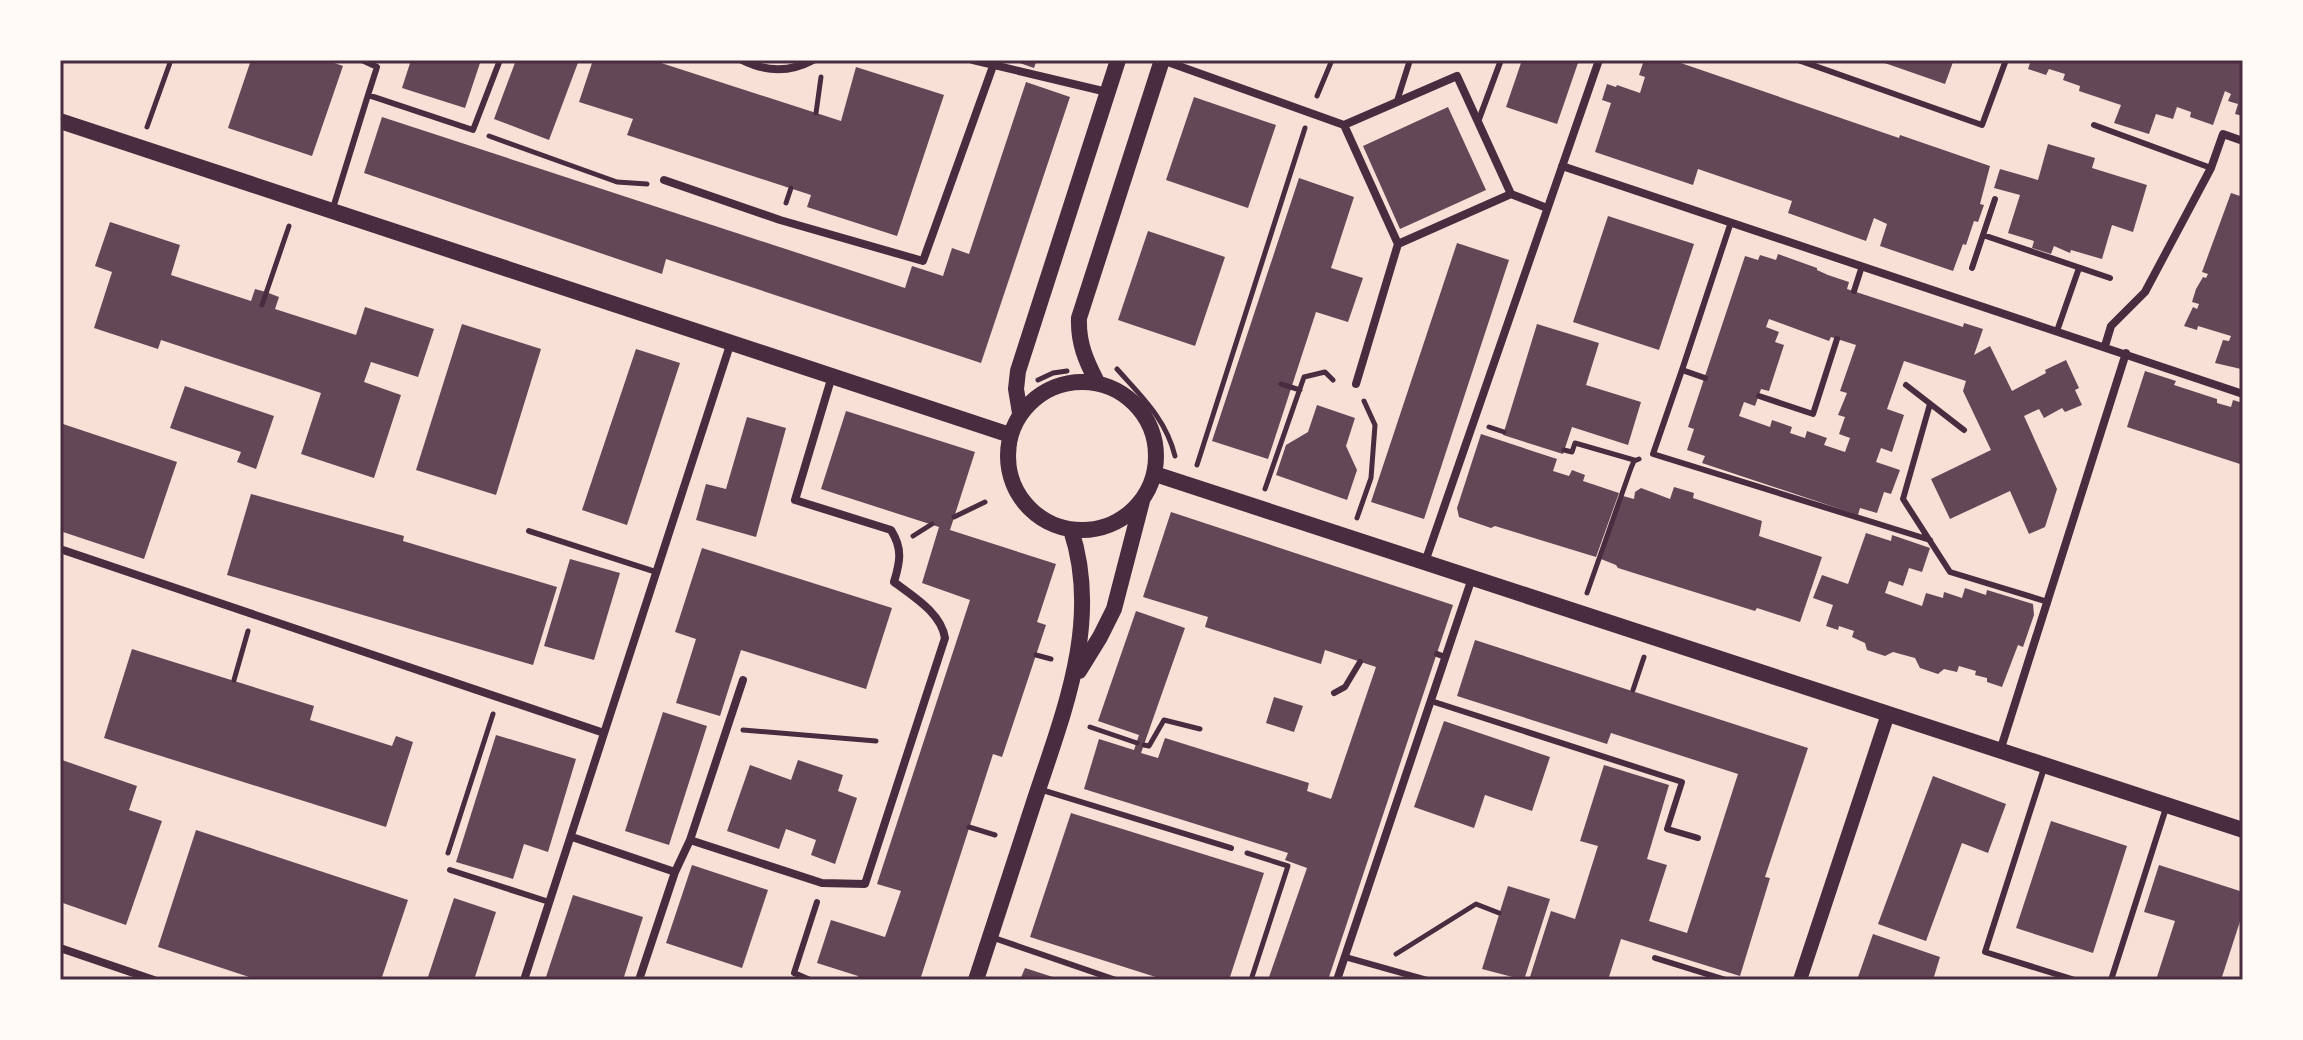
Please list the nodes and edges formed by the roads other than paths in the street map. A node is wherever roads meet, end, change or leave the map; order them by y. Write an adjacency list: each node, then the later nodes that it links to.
1 (362, 60): 15 (lane)
2 (500, 60): 15 (lane)
3 (742, 60): 4 (street)
4 (813, 60)
5 (973, 60): 13 (street)
6 (1118, 60): 14 (main road)
7 (1162, 60): 19 (street); 45 (main road)
8 (1410, 60): 16 (lane)
9 (1501, 60): 18 (lane)
10 (1599, 60): 22 (street)
11 (1798, 60): 12 (lane)
12 (2006, 60)
13 (993, 66): 14 (street); 24 (street)
14 (1108, 92): 51 (main road)
15 (368, 95): 28 (lane)
16 (1397, 101): 18 (street); 19 (street)
17 (60, 121): 28 (main road)
18 (1478, 122): 25 (street)
19 (1344, 125): 31 (street)
20 (2094, 125): 23 (lane)
21 (2243, 141): 23 (street)
22 (1562, 166): 27 (street); 29 (street)
23 (2211, 168): 40 (street)
24 (664, 180)
25 (1511, 194): 27 (street); 31 (street)
26 (1995, 199): 30 (lane)
27 (1547, 208): 60 (street)
28 (332, 211): 39 (main road)
29 (1731, 222): 32 (street); 42 (lane)
30 (1983, 235): 33 (lane); 34 (lane)
31 (1398, 244): 46 (street)
32 (1862, 266): 36 (lane); 37 (street)
33 (1972, 268)
34 (2079, 268): 35 (lane); 37 (lane)
35 (2110, 278)
36 (1854, 291)
37 (2057, 331): 40 (street)
38 (1837, 339): 49 (lane)
39 (731, 342): 43 (main road); 61 (street)
40 (2105, 346): 41 (street)
41 (2126, 353): 48 (street); 63 (street)
42 (1682, 370): 44 (lane); 58 (lane)
43 (832, 376): 53 (main road); 78 (street)
44 (1705, 378)
45 (1097, 382): 51 (main road); 54 (main road)
46 (1356, 384)
47 (1906, 385): 50 (lane)
48 (2243, 394)
49 (1759, 396)
50 (1930, 404): 52 (lane); 58 (lane)
51 (1020, 413): 53 (main road)
52 (1964, 430)
53 (1010, 435): 56 (main road)
54 (1162, 476): 55 (main road); 60 (main road)
55 (1142, 501): 56 (main road); 65 (main road)
56 (1071, 530): 65 (main road)
57 (529, 531): 61 (lane)
58 (1930, 540): 63 (lane)
59 (60, 549): 70 (street)
60 (1424, 562): 62 (main road)
61 (656, 572): 70 (street)
62 (1472, 577): 68 (street); 69 (main road)
63 (2048, 602): 71 (street)
64 (1360, 662): 67 (lane)
65 (1074, 679): 73 (main road)
66 (743, 680): 78 (street)
67 (1334, 693)
68 (1431, 701): 77 (lane); 86 (street)
69 (1888, 714): 71 (main road); 97 (street)
70 (604, 733): 76 (street)
71 (2000, 751): 72 (main road)
72 (2045, 765): 74 (main road); 98 (lane)
73 (1038, 789): 79 (lane); 84 (main road)
74 (2167, 805): 75 (main road); 99 (lane)
75 (2243, 830)
76 (572, 837): 81 (street); 82 (street)
77 (1698, 838)
78 (690, 840): 81 (street)
79 (1231, 848)
80 (450, 870): 82 (lane)
81 (675, 872): 90 (street)
82 (549, 902): 89 (street)
83 (817, 902): 91 (lane)
84 (990, 936): 92 (main road); 93 (lane)
85 (60, 948): 88 (street)
86 (1345, 957): 94 (street); 95 (lane)
87 (1655, 958): 96 (lane)
88 (154, 980)
89 (524, 980)
90 (639, 980)
91 (810, 980)
92 (976, 980)
93 (1116, 980)
94 (1337, 980)
95 (1427, 980)
96 (1726, 980)
97 (1800, 980)
98 (2075, 980)
99 (2111, 980)

